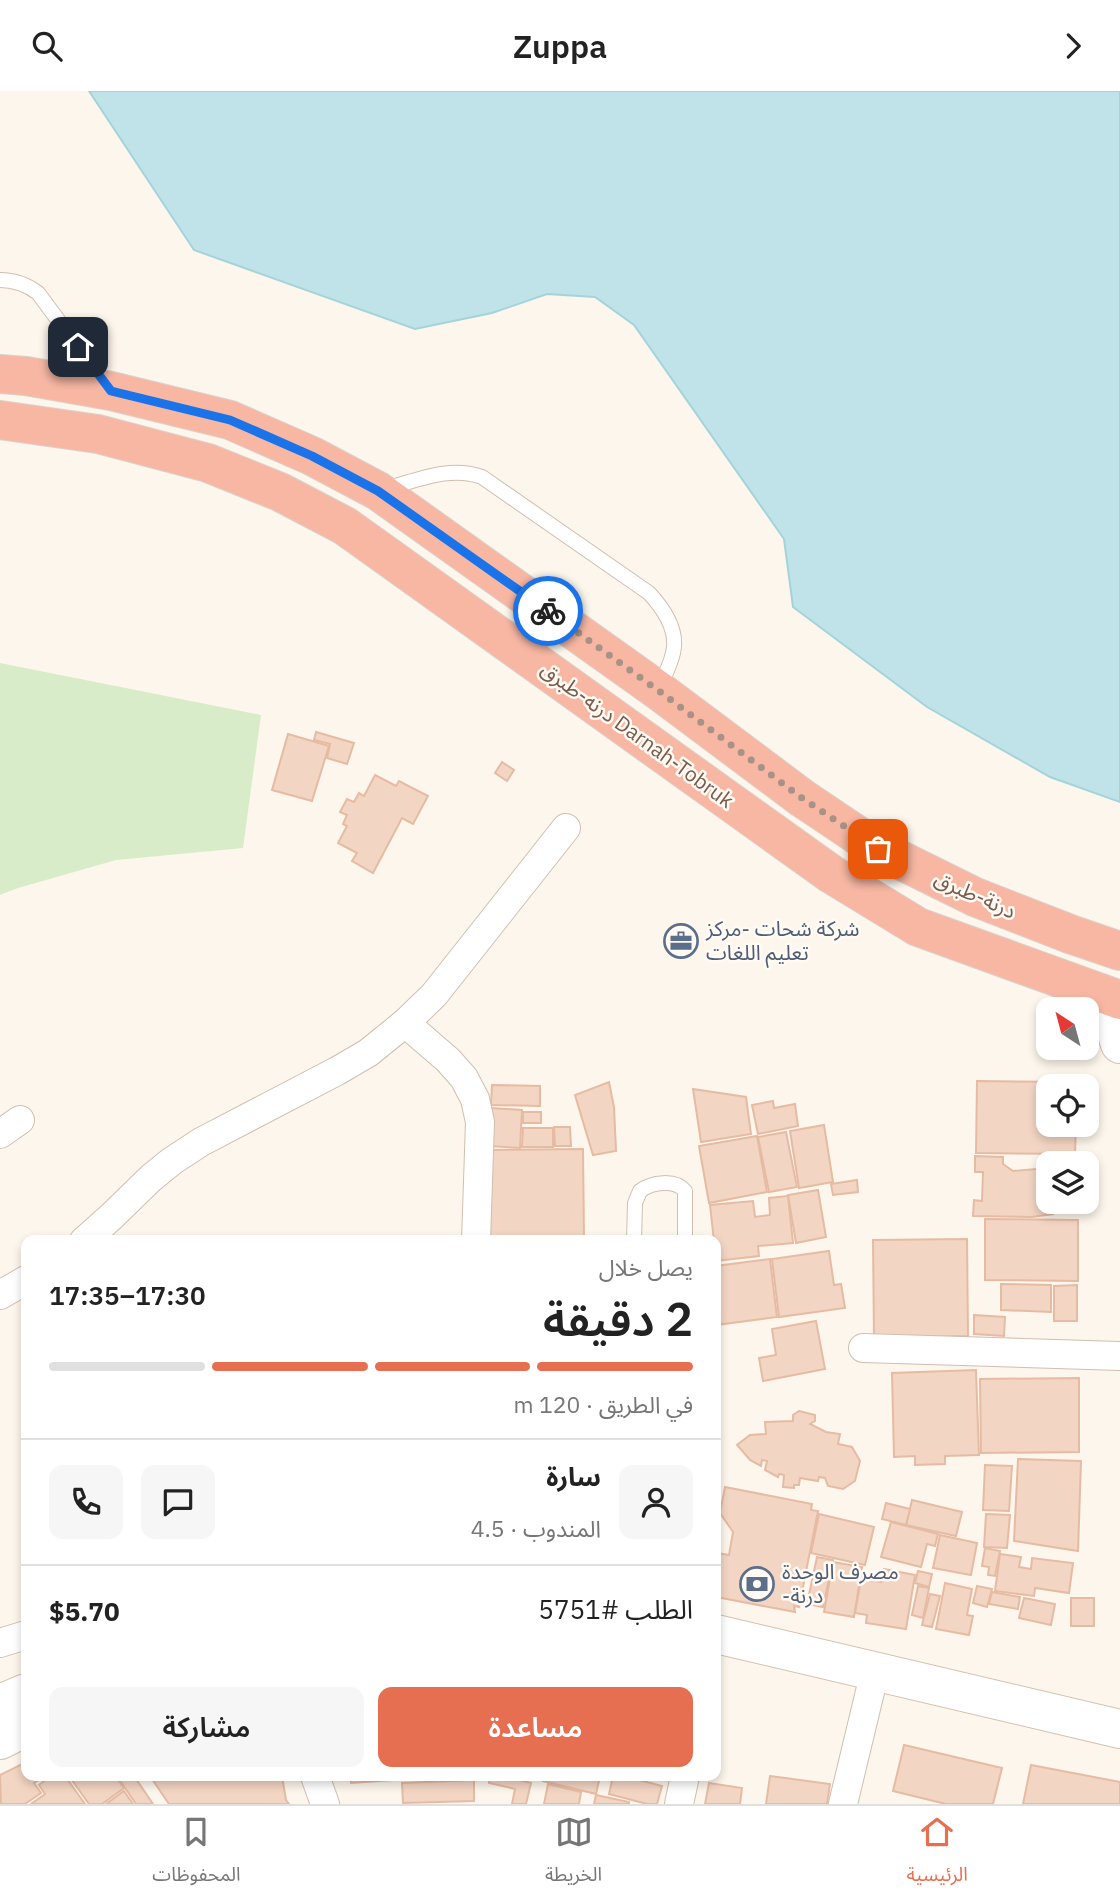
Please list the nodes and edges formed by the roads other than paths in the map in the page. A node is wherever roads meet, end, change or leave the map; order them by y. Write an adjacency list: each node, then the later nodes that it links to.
1 (0, 280): 3 (lane)
2 (0, 374): 3 (highway, درنة-طبرق)
3 (111, 391): 5 (highway, درنة-طبرق)
4 (0, 420): 9 (highway, درنه-طبرق Darnah-Tobruk)
5 (378, 491): 6 (highway, درنة-طبرق); 6 (lane)
6 (659, 691): 8 (highway, درنة-طبرق)
7 (566, 828): 10 (street)
8 (1120, 951)
9 (1112, 998): 11 (street)
10 (405, 1023): 12 (street); 13 (street)
11 (1120, 1044)
12 (91, 1235)
13 (476, 1235)
14 (634, 1235): 15 (lane)
15 (685, 1235)
16 (21, 1283): 17 (street)
17 (0, 1295)
18 (863, 1348): 19 (street)
19 (1120, 1356)
20 (721, 1635): 23 (street)
21 (21, 1637): 22 (street)
22 (0, 1643)
23 (875, 1671): 26 (street); 33 (street)
24 (21, 1695): 25 (street)
25 (0, 1705)
26 (1120, 1729)
27 (21, 1730): 28 (street)
28 (0, 1740)
29 (317, 1781): 31 (street)
30 (684, 1781): 32 (street)
31 (325, 1804)
32 (679, 1804)
33 (843, 1804)

